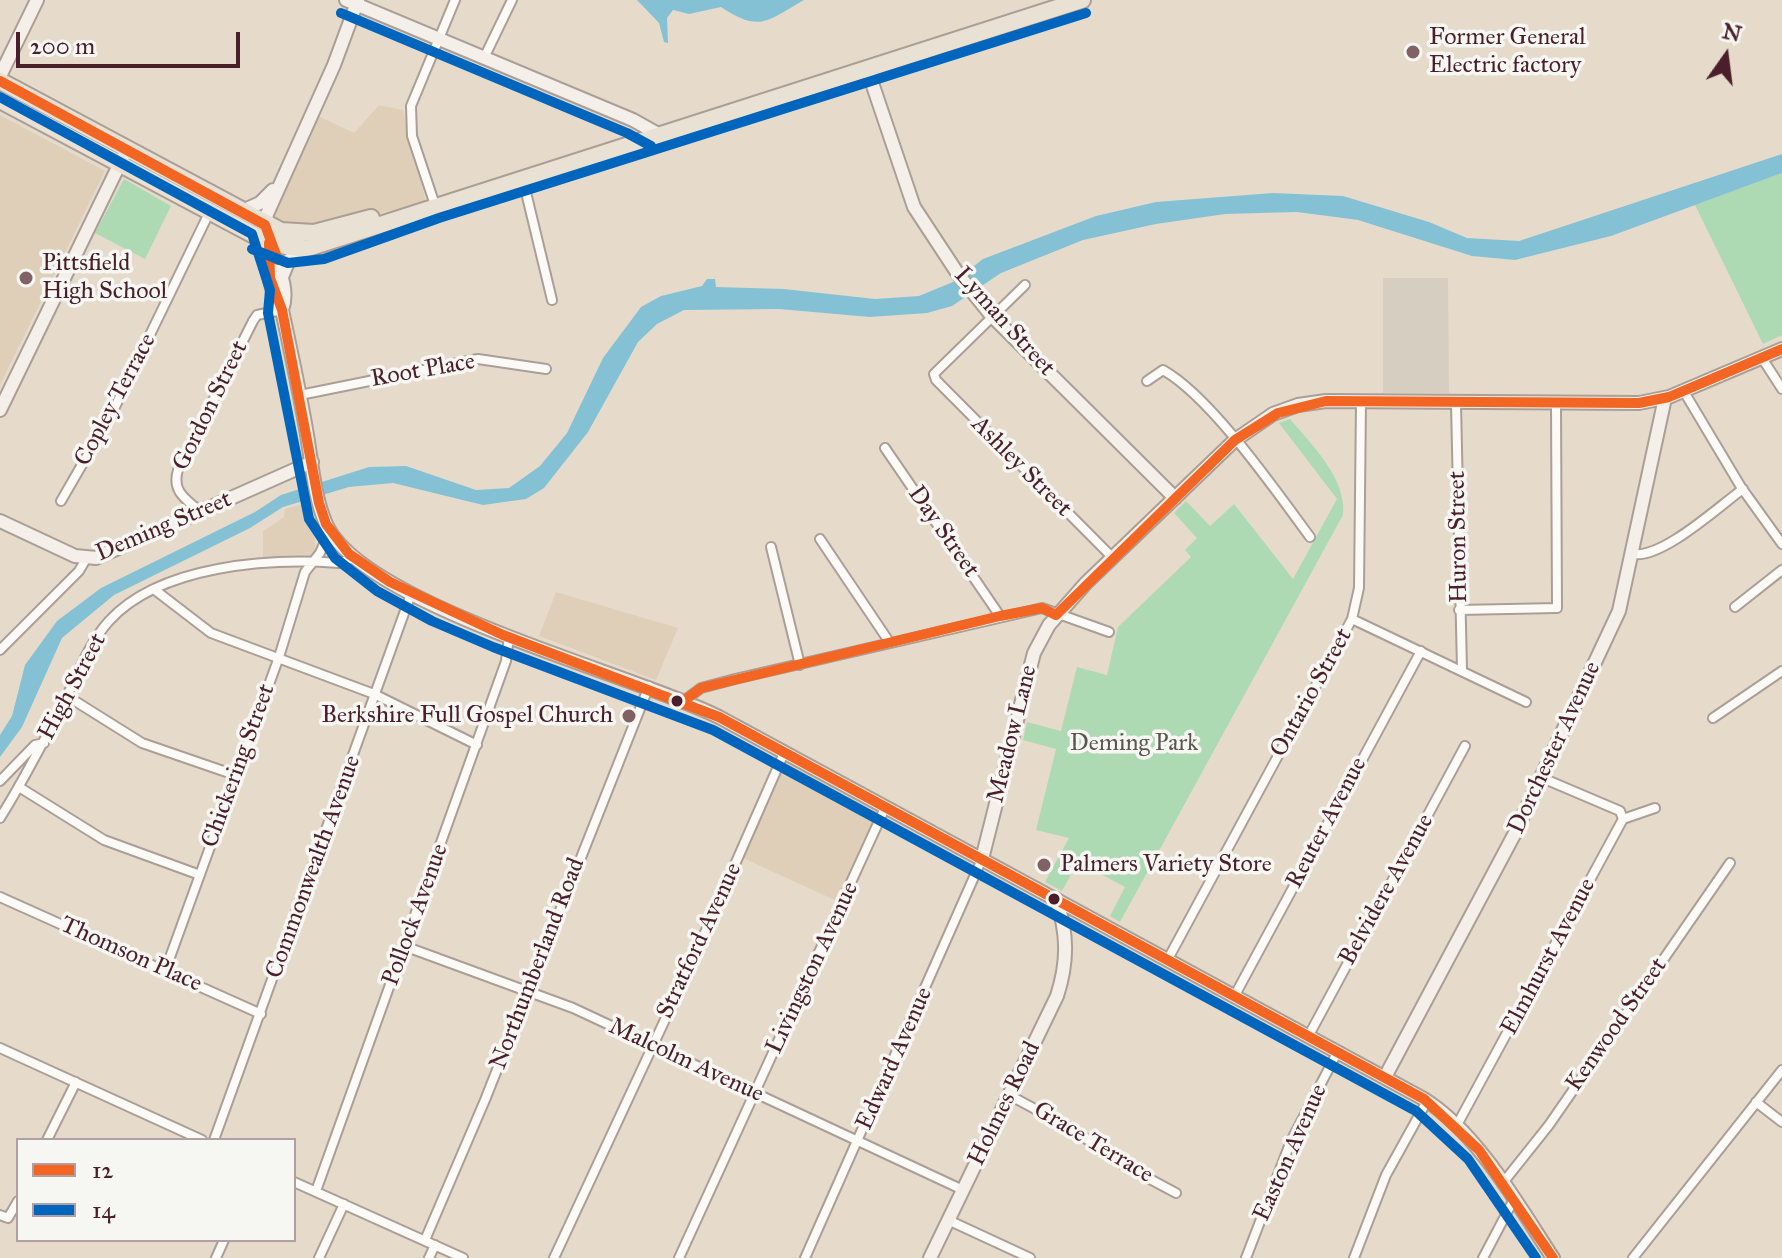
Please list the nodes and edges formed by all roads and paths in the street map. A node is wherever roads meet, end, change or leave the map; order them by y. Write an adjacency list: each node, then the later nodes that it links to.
1 (37, 0): 9 (street)
2 (455, 0): 6 (street)
3 (512, 0): 7 (street)
4 (1082, 0): 8 (highway)
5 (353, 1): 6 (street); 14 (street)
6 (438, 39): 7 (street); 15 (street)
7 (484, 58): 11 (street)
8 (867, 68): 11 (highway); 25 (street, Lyman Street)
9 (0, 78): 12 (highway)
10 (0, 100): 12 (highway)
11 (658, 134): 13 (highway)
12 (125, 155): 16 (highway); 17 (highway); 37 (street)
13 (523, 180): 15 (highway); 23 (street)
14 (277, 185): 17 (street); 18 (street)
15 (435, 205): 18 (highway); 20 (highway)
16 (210, 211): 19 (highway); 43 (street, Copley Terrace)
17 (242, 211): 18 (highway)
18 (265, 225): 19 (street)
19 (269, 243): 20 (highway); 21 (street); 24 (street)
20 (305, 249): 21 (street)
21 (281, 280): 24 (street)
22 (1025, 285): 25 (street)
23 (552, 300)
24 (282, 310): 32 (street); 44 (street, Gordon Street)
25 (991, 315): 42 (street, Lyman Street); 52 (street, Ashley Street)
26 (1782, 349): 27 (street, Meadow Lane)
27 (1762, 358): 30 (street); 31 (street, Meadow Lane)
28 (546, 369): 32 (street, Root Place)
29 (1147, 381): 38 (street)
30 (1782, 389)
31 (1683, 390): 33 (street, Meadow Lane); 41 (street)
32 (300, 395): 40 (street)
33 (1665, 398): 36 (street, Meadow Lane); 51 (street, Dorchester Avenue)
34 (1361, 402): 35 (street, Meadow Lane); 38 (street, Meadow Lane); 63 (street, Ontario Street)
35 (1456, 404): 36 (street, Meadow Lane); 60 (street, Huron Street)
36 (1556, 404): 60 (street)
37 (0, 410)
38 (1235, 440): 42 (street, Meadow Lane); 47 (street)
39 (885, 448): 62 (street, Day Street)
40 (313, 468): 44 (street, Deming Street); 46 (street)
41 (1743, 489): 49 (street); 51 (street)
42 (1175, 498): 52 (street, Meadow Lane)
43 (61, 501)
44 (202, 513): 54 (street, Deming Street)
45 (0, 521): 54 (street)
46 (329, 532): 53 (street); 55 (street)
47 (1310, 537)
48 (820, 539): 66 (street)
49 (1782, 544)
50 (771, 547): 70 (street)
51 (1633, 554): 84 (street, Dorchester Avenue)
52 (1112, 557): 61 (street, Meadow Lane)
53 (353, 558): 55 (street, High Street); 58 (street)
54 (86, 559): 67 (street, Deming Street)
55 (313, 561): 57 (street, High Street); 69 (street, Chickering Street)
56 (1782, 570): 59 (street)
57 (155, 590): 69 (street); 75 (street, High Street)
58 (411, 594): 65 (street); 74 (street, Commonwealth Avenue)
59 (1735, 607)
60 (1459, 610): 71 (street, Huron Street)
61 (1056, 615): 62 (street); 64 (street); 91 (street, Meadow Lane)
62 (1000, 616): 66 (street)
63 (1352, 619): 68 (street); 99 (street, Ontario Street)
64 (1109, 632)
65 (509, 636): 73 (street); 80 (street, Pollock Avenue)
66 (890, 643): 70 (street)
67 (0, 650)
68 (1421, 651): 71 (street); 102 (street, Reuter Avenue)
69 (279, 657): 74 (street); 83 (street, Chickering Street)
70 (800, 665): 76 (street)
71 (1462, 670): 77 (street)
72 (1782, 671): 78 (street)
73 (649, 686): 76 (street); 101 (street, Northumberland Road)
74 (374, 694): 80 (street); 103 (street, Commonwealth Avenue)
75 (67, 696): 79 (street, High Street); 83 (street)
76 (685, 700): 82 (street)
77 (1526, 702)
78 (1713, 718)
79 (44, 743): 85 (street); 86 (street, High Street)
80 (477, 745): 97 (street, Pollock Avenue)
81 (1465, 746): 104 (street, Belvidere Avenue)
82 (784, 753): 87 (street); 105 (street, Stratford Avenue)
83 (235, 775): 93 (street, Chickering Street)
84 (1539, 777): 90 (street); 109 (street, Dorchester Avenue)
85 (0, 781)
86 (19, 787): 89 (street, High Street); 93 (street)
87 (885, 808): 91 (street); 111 (street, Livingston Avenue)
88 (1655, 808): 90 (street)
89 (0, 818)
90 (1623, 819): 116 (street, Elmhurst Avenue)
91 (982, 859): 95 (street); 120 (street, Edward Avenue)
92 (1730, 863): 122 (street, Kenwood Street)
93 (200, 875): 100 (street, Chickering Street)
94 (0, 897): 100 (street, Thomson Place)
95 (1056, 899): 96 (street); 98 (street, Holmes Road)
96 (1088, 917): 98 (street, Holmes Road); 99 (street)
97 (404, 946): 101 (street, Malcolm Avenue); 124 (street, Pollock Avenue)
98 (1066, 946): 112 (street, Holmes Road)
99 (1168, 959): 102 (street)
100 (165, 971): 103 (street, Thomson Place)
101 (527, 991): 105 (street, Malcolm Avenue); 129 (street, Northumberland Road)
102 (1235, 995): 104 (street)
103 (261, 1014): 119 (street, Commonwealth Avenue)
104 (1309, 1035): 107 (street)
105 (652, 1046): 111 (street, Malcolm Avenue); 134 (street, Stratford Avenue)
106 (0, 1048): 110 (street)
107 (1339, 1050): 109 (street); 139 (street, Easton Avenue)
108 (1782, 1070): 114 (street)
109 (1385, 1077): 113 (street)
110 (76, 1082): 117 (street); 118 (street)
111 (756, 1094): 120 (street, Malcolm Avenue); 135 (street, Livingston Avenue)
112 (1009, 1095): 123 (street, Holmes Road); 125 (street, Grace Terrace)
113 (1427, 1101): 116 (street); 140 (street)
114 (1756, 1102): 115 (street); 143 (street)
115 (1782, 1122)
116 (1457, 1125): 122 (street)
117 (48, 1138)
118 (198, 1138)
119 (215, 1138)
120 (858, 1140): 123 (street, Malcolm Avenue); 136 (street, Edward Avenue)
121 (296, 1183): 124 (street)
122 (1502, 1185): 126 (street)
123 (963, 1190): 128 (street, Holmes Road)
124 (316, 1191): 127 (street)
125 (1176, 1193)
126 (1513, 1201): 141 (street); 142 (street)
127 (344, 1204): 129 (street); 131 (street)
128 (948, 1220): 137 (street, Holmes Road); 138 (street)
129 (425, 1240): 130 (street)
130 (435, 1245): 132 (street); 133 (street)
131 (319, 1258)
132 (429, 1258)
133 (463, 1258)
134 (554, 1258)
135 (679, 1258)
136 (805, 1258)
137 (930, 1258)
138 (1030, 1258)
139 (1246, 1258)
140 (1354, 1258)
141 (1483, 1258)
142 (1553, 1258)
143 (1633, 1258)

